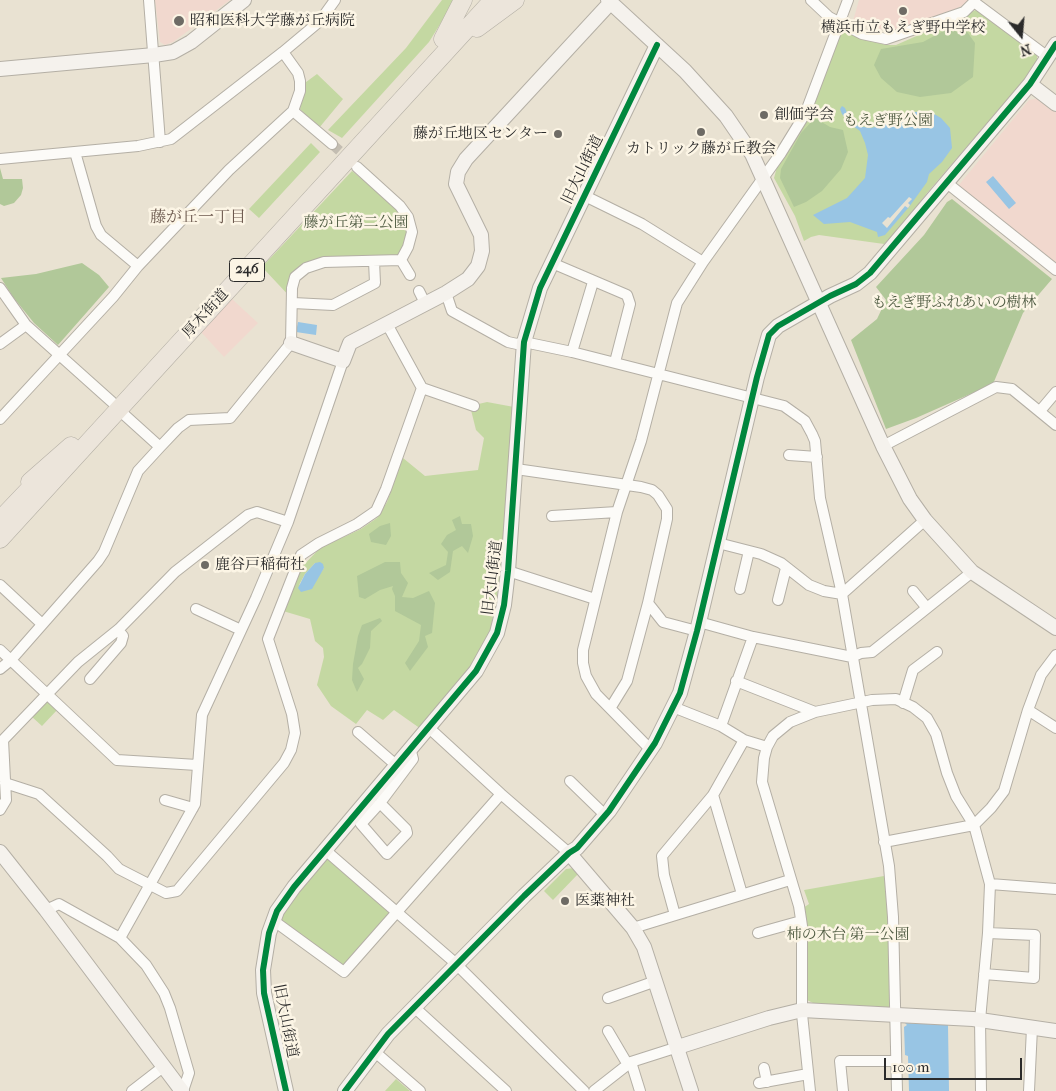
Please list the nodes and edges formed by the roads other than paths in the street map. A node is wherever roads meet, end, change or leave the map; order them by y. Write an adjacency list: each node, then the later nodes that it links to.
1 (149, 0): 17 (street)
2 (244, 0): 17 (street)
3 (335, 0): 16 (street)
4 (463, 0): 13 (highway)
5 (478, 0): 13 (highway, 厚木街道 / 246)
6 (493, 0): 13 (highway, 厚木街道 / 246)
7 (515, 0): 13 (highway)
8 (811, 0): 12 (street)
9 (848, 0): 12 (street)
10 (610, 1): 15 (street); 40 (street)
11 (975, 1): 12 (street); 18 (street)
12 (840, 21): 28 (street)
13 (448, 40): 56 (highway, 厚木街道 / 246)
14 (1056, 44): 18 (street)
15 (657, 45): 28 (street); 30 (street, 旧大山街道)
16 (283, 52): 22 (street); 23 (street)
17 (154, 55): 19 (street); 23 (street)
18 (1048, 57): 20 (street)
19 (0, 69)
20 (1030, 84): 21 (street); 29 (street)
21 (1056, 104)
22 (293, 111): 24 (street); 35 (street)
23 (160, 142): 25 (street)
24 (332, 144)
25 (75, 152): 26 (street); 35 (street)
26 (0, 159)
27 (357, 167): 31 (street)
28 (763, 177): 33 (street); 42 (street)
29 (947, 183): 36 (street); 42 (street)
30 (585, 196): 33 (street); 34 (street, 旧大山街道)
31 (401, 260): 32 (street); 37 (street)
32 (374, 261): 41 (street); 41 (street)
33 (703, 262): 52 (street)
34 (552, 263): 38 (street); 45 (street, 旧大山街道)
35 (138, 266): 49 (street)
36 (1056, 270)
37 (410, 275)
38 (593, 282): 48 (street); 51 (street)
39 (0, 288): 44 (street)
40 (446, 292): 43 (street); 45 (street)
41 (293, 303): 46 (street)
42 (819, 303): 55 (street); 62 (street)
43 (387, 324): 50 (street); 53 (street)
44 (26, 325): 47 (street); 49 (street)
45 (524, 342): 48 (street); 66 (street, 旧大山街道)
46 (291, 343): 50 (street); 63 (street)
47 (0, 344)
48 (572, 352): 51 (street)
49 (59, 355): 56 (street); 59 (street)
50 (343, 361): 73 (street)
51 (615, 362): 52 (street)
52 (659, 374): 55 (street); 67 (street)
53 (422, 388): 57 (street); 136 (street)
54 (1056, 392): 58 (street)
55 (752, 398): 65 (street); 75 (street)
56 (115, 406): 61 (highway, 厚木街道 / 246); 63 (street); 74 (highway, 厚木街道 / 246)
57 (474, 406)
58 (1040, 411): 60 (street); 62 (street)
59 (0, 419)
60 (1056, 424)
61 (71, 446): 68 (highway, 246); 71 (highway, 厚木街道 / 246)
62 (883, 446): 72 (street)
63 (160, 447): 89 (street)
64 (789, 456): 65 (street)
65 (817, 457): 83 (street)
66 (516, 468): 67 (street); 78 (street, 旧大山街道)
67 (625, 485): 69 (street); 86 (street)
68 (0, 511)
69 (617, 512): 70 (street); 84 (street)
70 (552, 516)
71 (0, 520)
72 (925, 520): 79 (street); 83 (street)
73 (288, 522): 92 (street); 93 (street)
74 (0, 539)
75 (718, 543): 76 (street); 90 (street)
76 (749, 551): 77 (street); 81 (street)
77 (786, 568): 83 (street); 85 (street)
78 (508, 570): 84 (street); 111 (street, 旧大山街道)
79 (972, 572): 87 (street); 91 (street)
80 (0, 585): 89 (street)
81 (740, 589)
82 (913, 592): 87 (street)
83 (842, 594): 98 (street)
84 (596, 599): 107 (street)
85 (778, 600)
86 (648, 604): 90 (street); 107 (street)
87 (927, 608): 98 (street)
88 (202, 609): 93 (street)
89 (42, 624): 99 (street)
90 (698, 626): 94 (street); 106 (street)
91 (1056, 628)
92 (118, 630): 101 (street); 103 (street)
93 (241, 630): 118 (street)
94 (753, 637): 98 (street); 102 (street)
95 (0, 650): 99 (street)
96 (937, 652): 105 (street)
97 (1056, 654): 108 (street)
98 (852, 657): 104 (street)
99 (11, 660): 100 (street); 103 (street)
100 (0, 669)
101 (90, 679)
102 (736, 681): 109 (street); 110 (street)
103 (47, 695): 118 (street); 121 (street)
104 (860, 702): 105 (street); 109 (street); 130 (street)
105 (903, 702): 129 (street)
106 (673, 707): 110 (street); 117 (street)
107 (611, 708): 117 (street)
108 (1028, 710): 112 (street); 129 (street)
109 (815, 712): 115 (street)
110 (721, 726): 114 (street)
111 (428, 727): 116 (street, 旧大山街道); 122 (street)
112 (1056, 728)
113 (361, 739): 119 (street)
114 (744, 740): 115 (street); 123 (street)
115 (767, 747): 134 (street)
116 (410, 748): 119 (street, 旧大山街道); 125 (street)
117 (650, 749): 128 (street)
118 (197, 765): 126 (street)
119 (396, 765): 131 (street, 旧大山街道)
120 (570, 781): 128 (street)
121 (5, 783): 127 (street); 136 (street)
122 (501, 794): 133 (street); 140 (street)
123 (712, 794): 138 (street); 141 (street)
124 (165, 800): 126 (street)
125 (380, 803): 125 (street)
126 (193, 808): 136 (street)
127 (0, 810)
128 (605, 815): 133 (street)
129 (974, 825): 130 (street); 135 (street)
130 (884, 842): 154 (street)
131 (324, 849): 140 (street); 142 (street, 旧大山街道)
132 (0, 852): 139 (street)
133 (569, 853): 144 (street); 148 (street)
134 (790, 880): 138 (street); 143 (street)
135 (990, 884): 137 (street); 146 (street)
136 (150, 885): 147 (street)
137 (1056, 889)
138 (742, 894): 141 (street)
139 (46, 910): 147 (street); 163 (street)
140 (396, 912): 142 (street); 148 (street)
141 (675, 915): 144 (street)
142 (274, 921): 168 (street, 旧大山街道)
143 (801, 921): 145 (street); 153 (street)
144 (633, 928): 150 (street)
145 (758, 933)
146 (988, 933): 149 (street); 149 (street)
147 (120, 938): 167 (street)
148 (456, 964): 152 (street); 172 (street)
149 (984, 974): 155 (street)
150 (656, 981): 151 (street); 159 (street)
151 (608, 998)
152 (414, 1007): 160 (street); 171 (street)
153 (802, 1010): 154 (street); 159 (street); 165 (street)
154 (896, 1014): 155 (street); 161 (street)
155 (980, 1020): 156 (street); 179 (street)
156 (1032, 1028): 158 (street); 180 (street)
157 (608, 1031): 162 (street)
158 (1056, 1031)
159 (678, 1047): 162 (street); 175 (street)
160 (375, 1052): 169 (street); 170 (street)
161 (896, 1061): 177 (street); 178 (street)
162 (629, 1063): 173 (street); 174 (street)
163 (164, 1067): 166 (street); 167 (street)
164 (764, 1068): 165 (street)
165 (808, 1074): 176 (street)
166 (132, 1091)
167 (183, 1091)
168 (286, 1091)
169 (345, 1091)
170 (420, 1091)
171 (506, 1091)
172 (584, 1091)
173 (594, 1091)
174 (640, 1091)
175 (691, 1091)
176 (810, 1091)
177 (843, 1091)
178 (897, 1091)
179 (981, 1091)
180 (1029, 1091)

